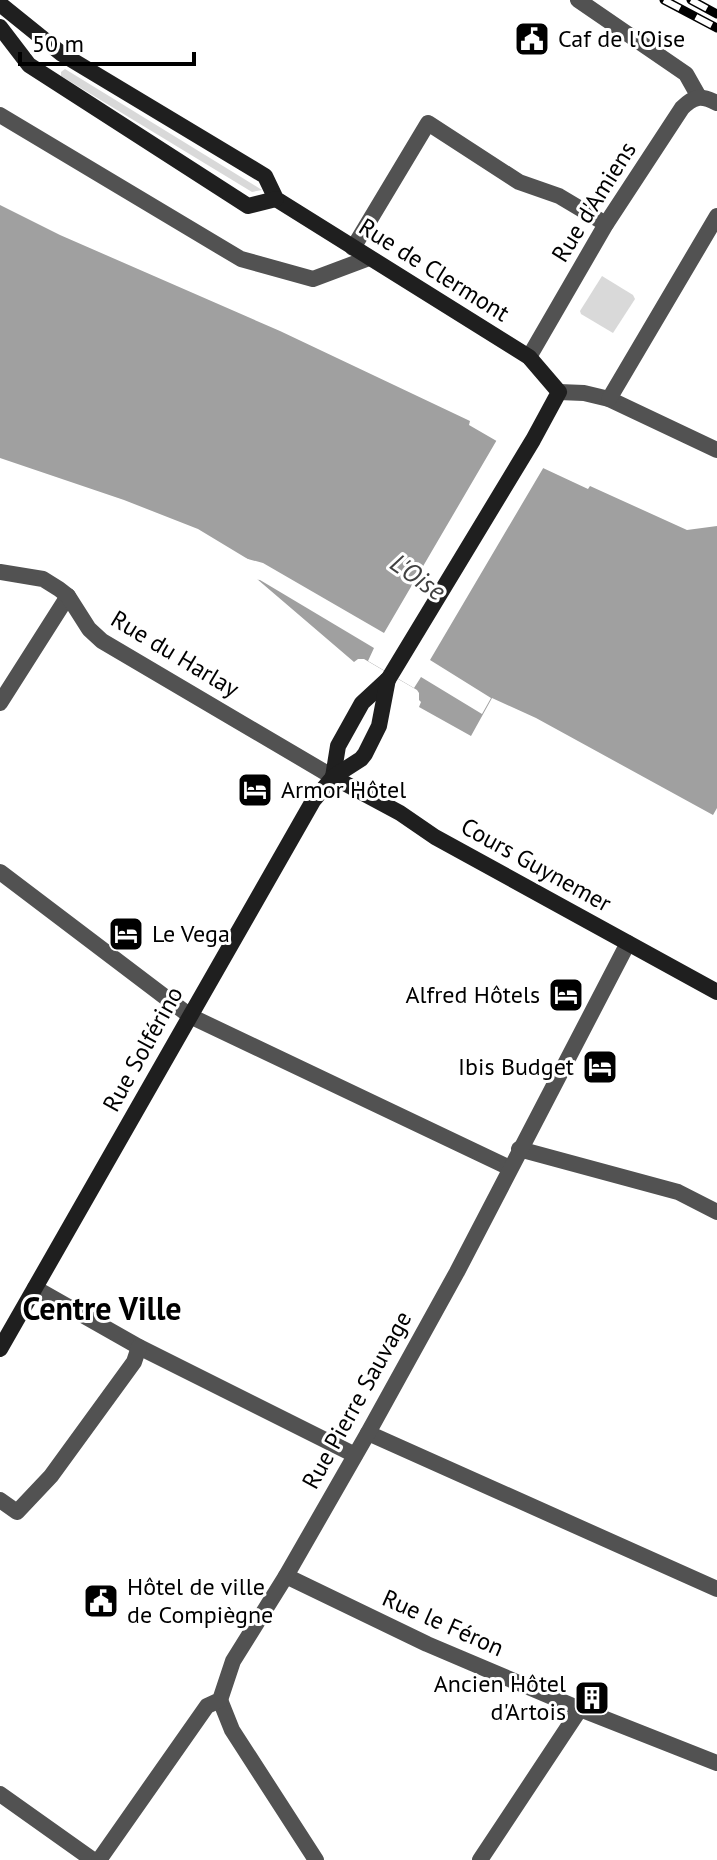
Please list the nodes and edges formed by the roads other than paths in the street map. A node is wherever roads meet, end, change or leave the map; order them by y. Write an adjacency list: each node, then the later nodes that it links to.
1 (578, 0): 4 (street)
2 (0, 4): 7 (main road, Rue de Clermont)
3 (0, 27): 7 (main road)
4 (699, 97): 5 (street); 9 (street, Rue d'Amiens)
5 (717, 103)
6 (0, 115): 11 (street)
7 (276, 199): 10 (main road, Rue de Clermont)
8 (717, 216): 14 (street)
9 (606, 224): 10 (street); 12 (street, Rue d'Amiens)
10 (353, 248): 11 (main road, Rue de Clermont)
11 (369, 258): 12 (main road, Rue de Clermont)
12 (529, 357): 13 (main road, Rue de Clermont)
13 (559, 392): 14 (street); 18 (main road)
14 (609, 399): 15 (street)
15 (717, 450)
16 (0, 572): 17 (street, Rue du Harlay)
17 (68, 596): 19 (street); 20 (street, Rue du Harlay)
18 (389, 678): 20 (main road, Rue Solférino); 20 (main road, Rue Solférino)
19 (0, 703)
20 (333, 777): 22 (main road, Cours Guynemer); 24 (main road, Rue Solférino)
21 (0, 872): 24 (street)
22 (628, 943): 23 (main road, Cours Guynemer); 25 (street, Rue Pierre Sauvage)
23 (717, 992)
24 (190, 1016): 26 (street); 28 (main road, Rue Solférino)
25 (519, 1149): 26 (street, Rue Pierre Sauvage); 27 (street)
26 (510, 1168): 31 (street, Rue Pierre Sauvage)
27 (717, 1212)
28 (35, 1288): 29 (street); 30 (main road, Rue Solférino)
29 (139, 1347): 32 (street); 33 (street)
30 (0, 1349)
31 (368, 1433): 32 (street, Rue Pierre Sauvage); 35 (street)
32 (355, 1455): 34 (street, Rue Pierre Sauvage)
33 (0, 1500)
34 (286, 1576): 36 (street, Rue Pierre Sauvage); 37 (street, Rue le Féron)
35 (717, 1589)
36 (220, 1700): 40 (street); 41 (street, Rue Pierre Sauvage)
37 (580, 1709): 38 (street, Rue le Féron); 42 (street)
38 (717, 1763)
39 (0, 1794): 41 (street)
40 (314, 1859)
41 (96, 1860)
42 (480, 1860)

